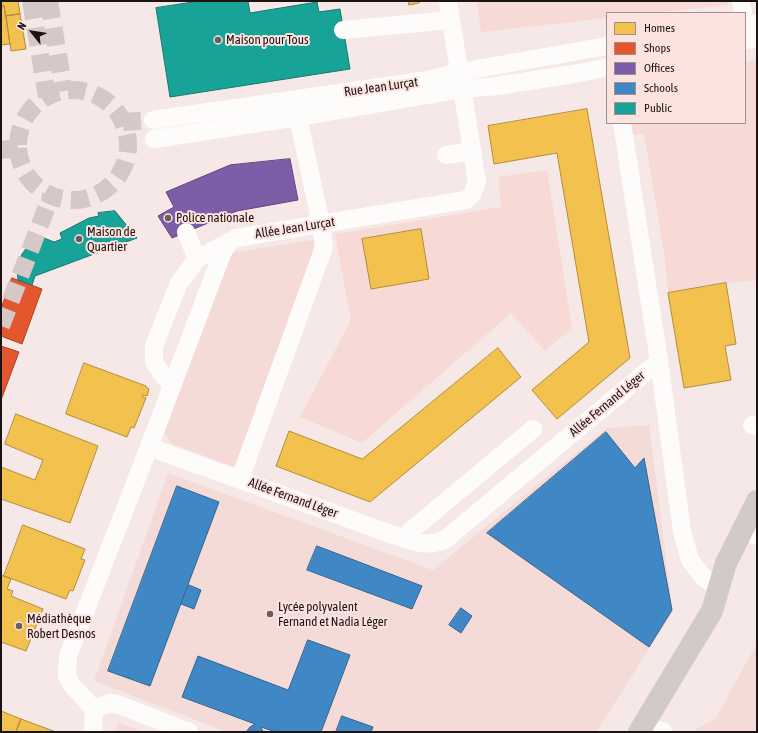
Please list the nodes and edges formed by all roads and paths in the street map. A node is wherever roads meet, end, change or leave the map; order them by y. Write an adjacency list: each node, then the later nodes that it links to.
1 (448, 1): 4 (street, Allée Jean Lurçat)
2 (741, 1): 3 (street)
3 (743, 12)
4 (452, 20): 7 (street); 12 (street, Allée Jean Lurçat)
5 (757, 24): 6 (street)
6 (746, 26)
7 (344, 30)
8 (757, 38): 9 (street)
9 (746, 40)
10 (606, 46): 12 (street, Rue Jean Lurçat)
11 (606, 67): 13 (street, Rue Jean Lurçat)
12 (460, 72): 13 (street, Allée Jean Lurçat); 15 (street, Rue Jean Lurçat)
13 (463, 89): 14 (street, Rue Jean Lurçat); 18 (street, Allée Jean Lurçat)
14 (298, 117): 17 (street, Rue Jean Lurçat); 20 (street)
15 (153, 120)
16 (622, 124): 24 (street, Allée Fernand Léger)
17 (154, 139)
18 (473, 151): 19 (street); 20 (street, Allée Jean Lurçat)
19 (446, 155)
20 (321, 224): 22 (street, Allée Jean Lurçat); 28 (street)
21 (186, 232): 23 (street)
22 (229, 242): 23 (street, Allée Jean Lurçat); 25 (street)
23 (197, 259): 25 (street)
24 (659, 361): 31 (street, Allée Fernand Léger); 32 (street, Allée Fernand Léger)
25 (172, 386): 27 (street)
26 (533, 429): 31 (street)
27 (149, 447): 28 (street, Allée Fernand Léger); 33 (street)
28 (240, 479): 31 (street, Allée Fernand Léger)
29 (757, 501): 30 (main road)
30 (750, 533): 32 (main road)
31 (402, 538)
32 (718, 588): 34 (main road)
33 (94, 709): 36 (street); 37 (street)
34 (640, 730): 35 (street)
35 (663, 731)
36 (92, 732)
37 (189, 732)

